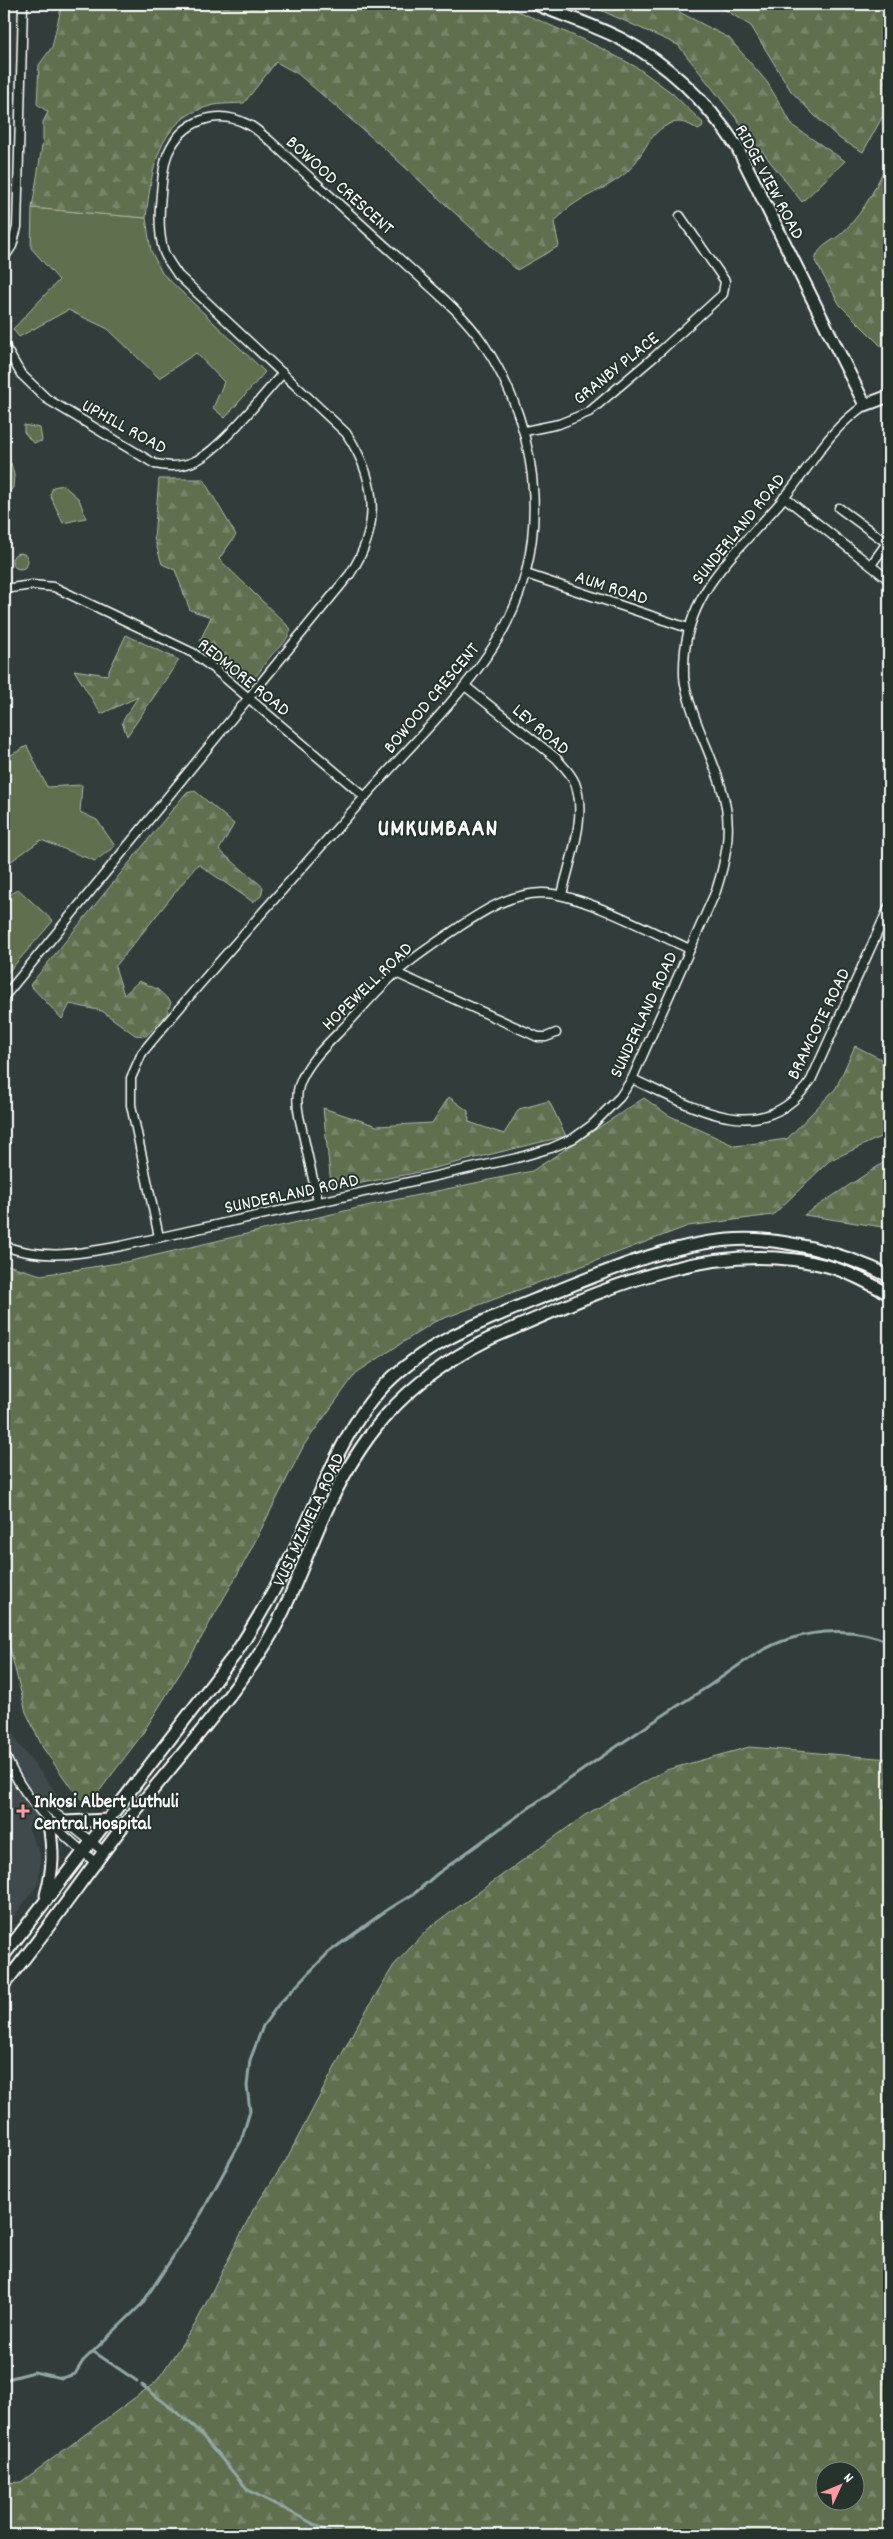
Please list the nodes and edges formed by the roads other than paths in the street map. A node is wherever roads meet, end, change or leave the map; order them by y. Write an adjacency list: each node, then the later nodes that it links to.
1 (23, 4): 4 (street)
2 (536, 4): 8 (main road, RIDGE VIEW ROAD)
3 (680, 216): 9 (street, GRANBY PLACE)
4 (4, 258)
5 (4, 346): 6 (street, UPHILL ROAD)
6 (283, 373): 9 (street, BOWOOD CRESCENT); 19 (street, BOWOOD CRESCENT)
7 (889, 396): 8 (main road)
8 (865, 405): 10 (street, SUNDERLAND ROAD)
9 (525, 431): 14 (street, BOWOOD CRESCENT)
10 (784, 497): 13 (street); 17 (street, SUNDERLAND ROAD)
11 (840, 508): 12 (street)
12 (888, 542): 13 (street)
13 (871, 565): 15 (street)
14 (526, 574): 17 (street, AUM ROAD); 18 (street, BOWOOD CRESCENT)
15 (889, 580)
16 (4, 589): 19 (street, REDMORE ROAD)
17 (688, 628): 23 (street, SUNDERLAND ROAD)
18 (465, 686): 20 (street, BOWOOD CRESCENT); 21 (street, LEY ROAD)
19 (247, 698): 20 (street, REDMORE ROAD); 25 (street, BOWOOD CRESCENT)
20 (365, 797): 29 (street, BOWOOD CRESCENT)
21 (562, 895): 23 (street, HOPEWELL ROAD); 24 (street, HOPEWELL ROAD)
22 (889, 907): 27 (street, BRAMCOTE ROAD)
23 (690, 949): 27 (street, SUNDERLAND ROAD)
24 (396, 973): 26 (street); 28 (street, HOPEWELL ROAD)
25 (4, 997)
26 (556, 1033)
27 (632, 1079): 28 (street, SUNDERLAND ROAD)
28 (318, 1202): 29 (street, SUNDERLAND ROAD)
29 (159, 1237): 30 (street, SUNDERLAND ROAD)
30 (4, 1246)
31 (889, 1276): 35 (main road, VUSI MZIMELA ROAD)
32 (889, 1294): 40 (main road, VUSI MZIMELA ROAD)
33 (4, 1752): 34 (street)
34 (34, 1801): 36 (street); 37 (street)
35 (108, 1820): 37 (main road); 38 (main road, VUSI MZIMELA ROAD)
36 (48, 1822): 39 (street); 42 (main road)
37 (65, 1822): 38 (street)
38 (91, 1842): 39 (main road, VUSI MZIMELA ROAD); 40 (street)
39 (83, 1852): 41 (street); 42 (main road, VUSI MZIMELA ROAD)
40 (104, 1852): 41 (main road, VUSI MZIMELA ROAD)
41 (96, 1863): 44 (main road, VUSI MZIMELA ROAD)
42 (45, 1899): 43 (main road, VUSI MZIMELA ROAD)
43 (4, 1955)
44 (4, 1984)

